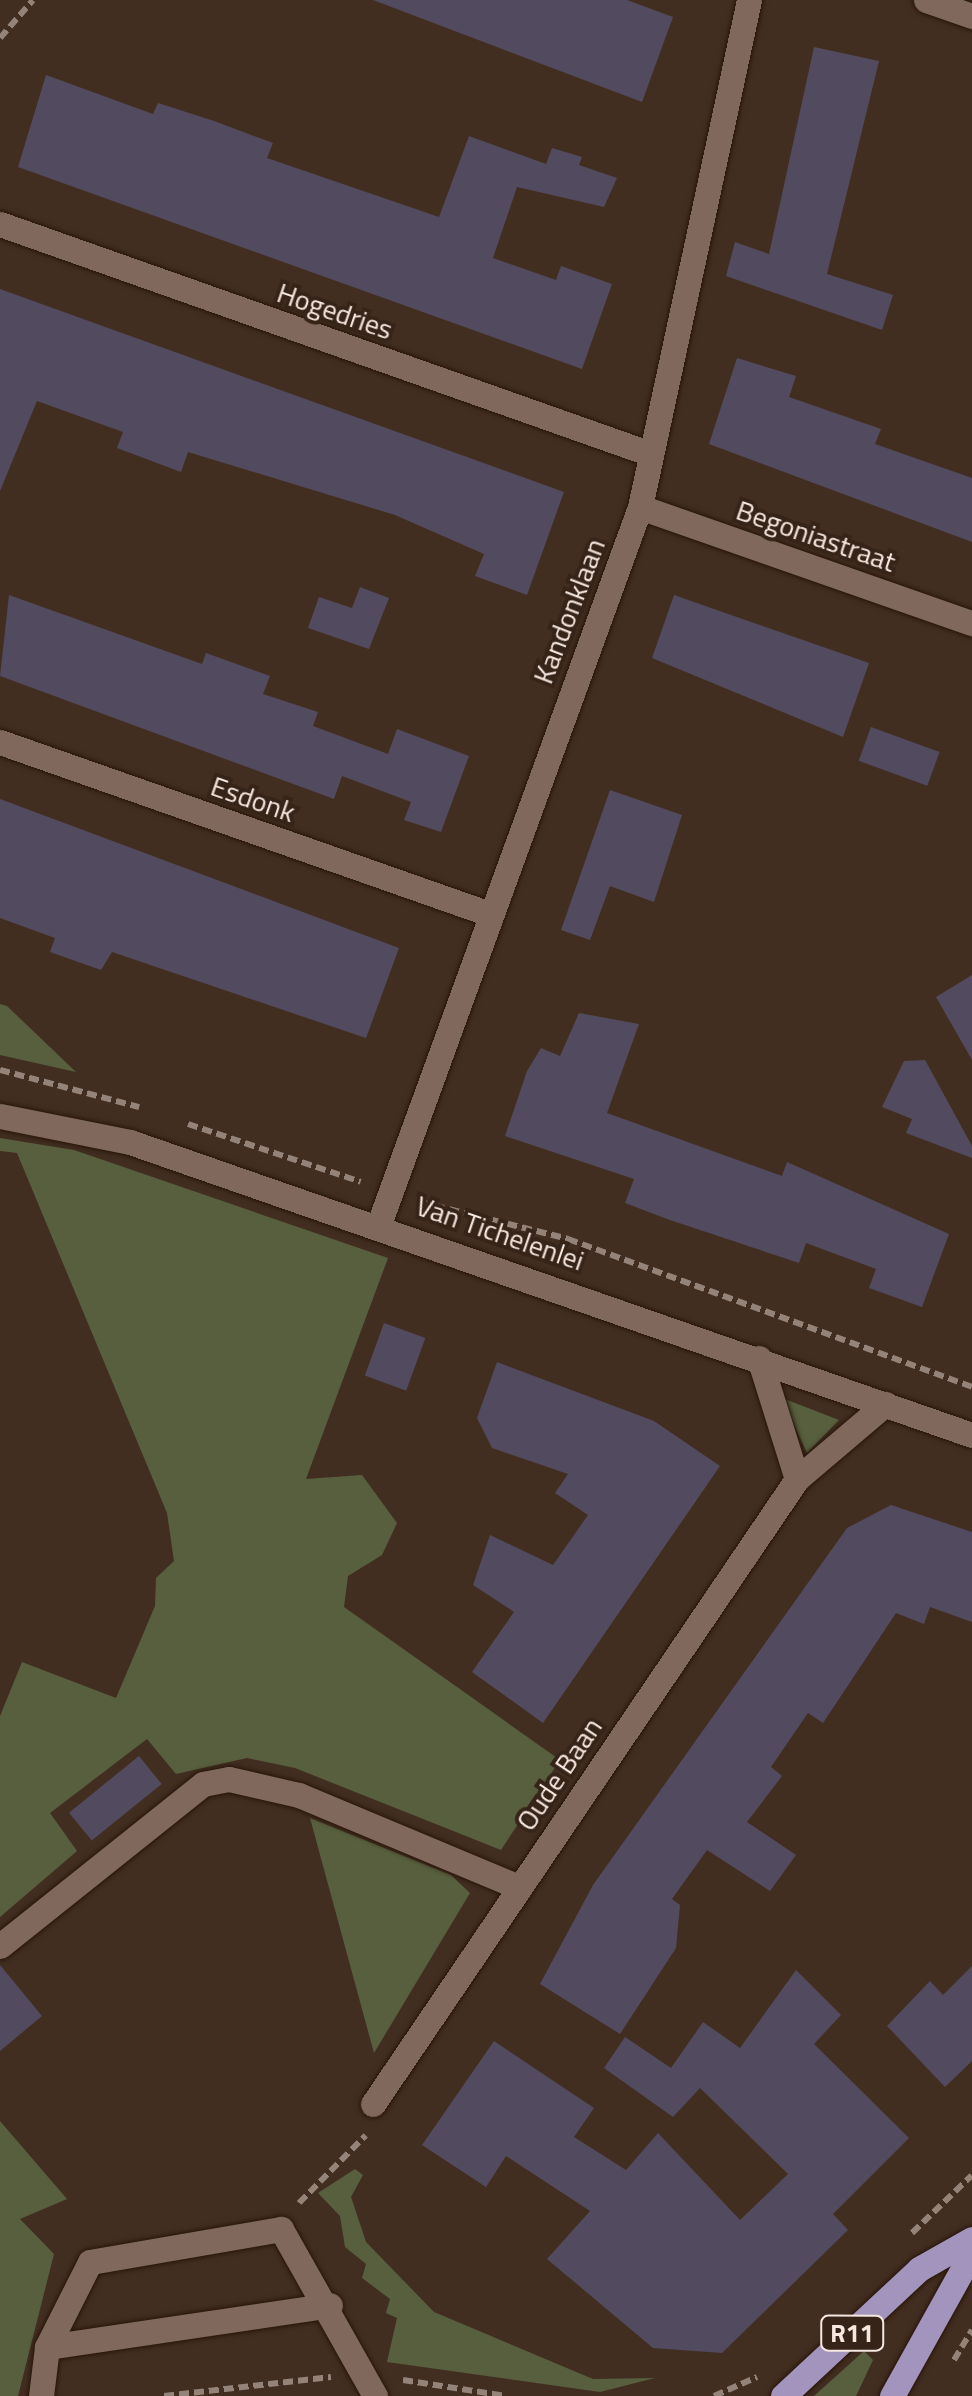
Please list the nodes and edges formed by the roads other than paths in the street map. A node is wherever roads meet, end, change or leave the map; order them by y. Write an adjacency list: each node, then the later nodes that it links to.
1 (749, 0): 5 (street, Kandonklaan)
2 (926, 0): 3 (street)
3 (972, 16)
4 (0, 224): 5 (street, Hogedries)
5 (651, 454): 6 (street, Kandonklaan)
6 (640, 507): 7 (street, Begoniastraat); 9 (street, Kandonklaan)
7 (972, 622)
8 (0, 742): 9 (street, Esdonk)
9 (487, 913): 11 (street, Kandonklaan)
10 (0, 1116): 11 (street, Van Tichelenlei)
11 (379, 1224): 12 (street, Van Tichelenlei)
12 (759, 1358): 13 (street, Van Tichelenlei); 15 (street)
13 (885, 1404): 14 (street, Van Tichelenlei); 15 (street, Oude Baan)
14 (972, 1435)
15 (797, 1479): 16 (street, Oude Baan)
16 (519, 1886): 17 (street); 18 (street, Oude Baan)
17 (0, 1946)
18 (373, 2104)
19 (972, 2239): 25 (main road, R11)
20 (972, 2252): 26 (main road, R11)
21 (330, 2304): 22 (street); 22 (street); 24 (street)
22 (47, 2347): 23 (street)
23 (41, 2396)
24 (375, 2396)
25 (783, 2396)
26 (892, 2396)

